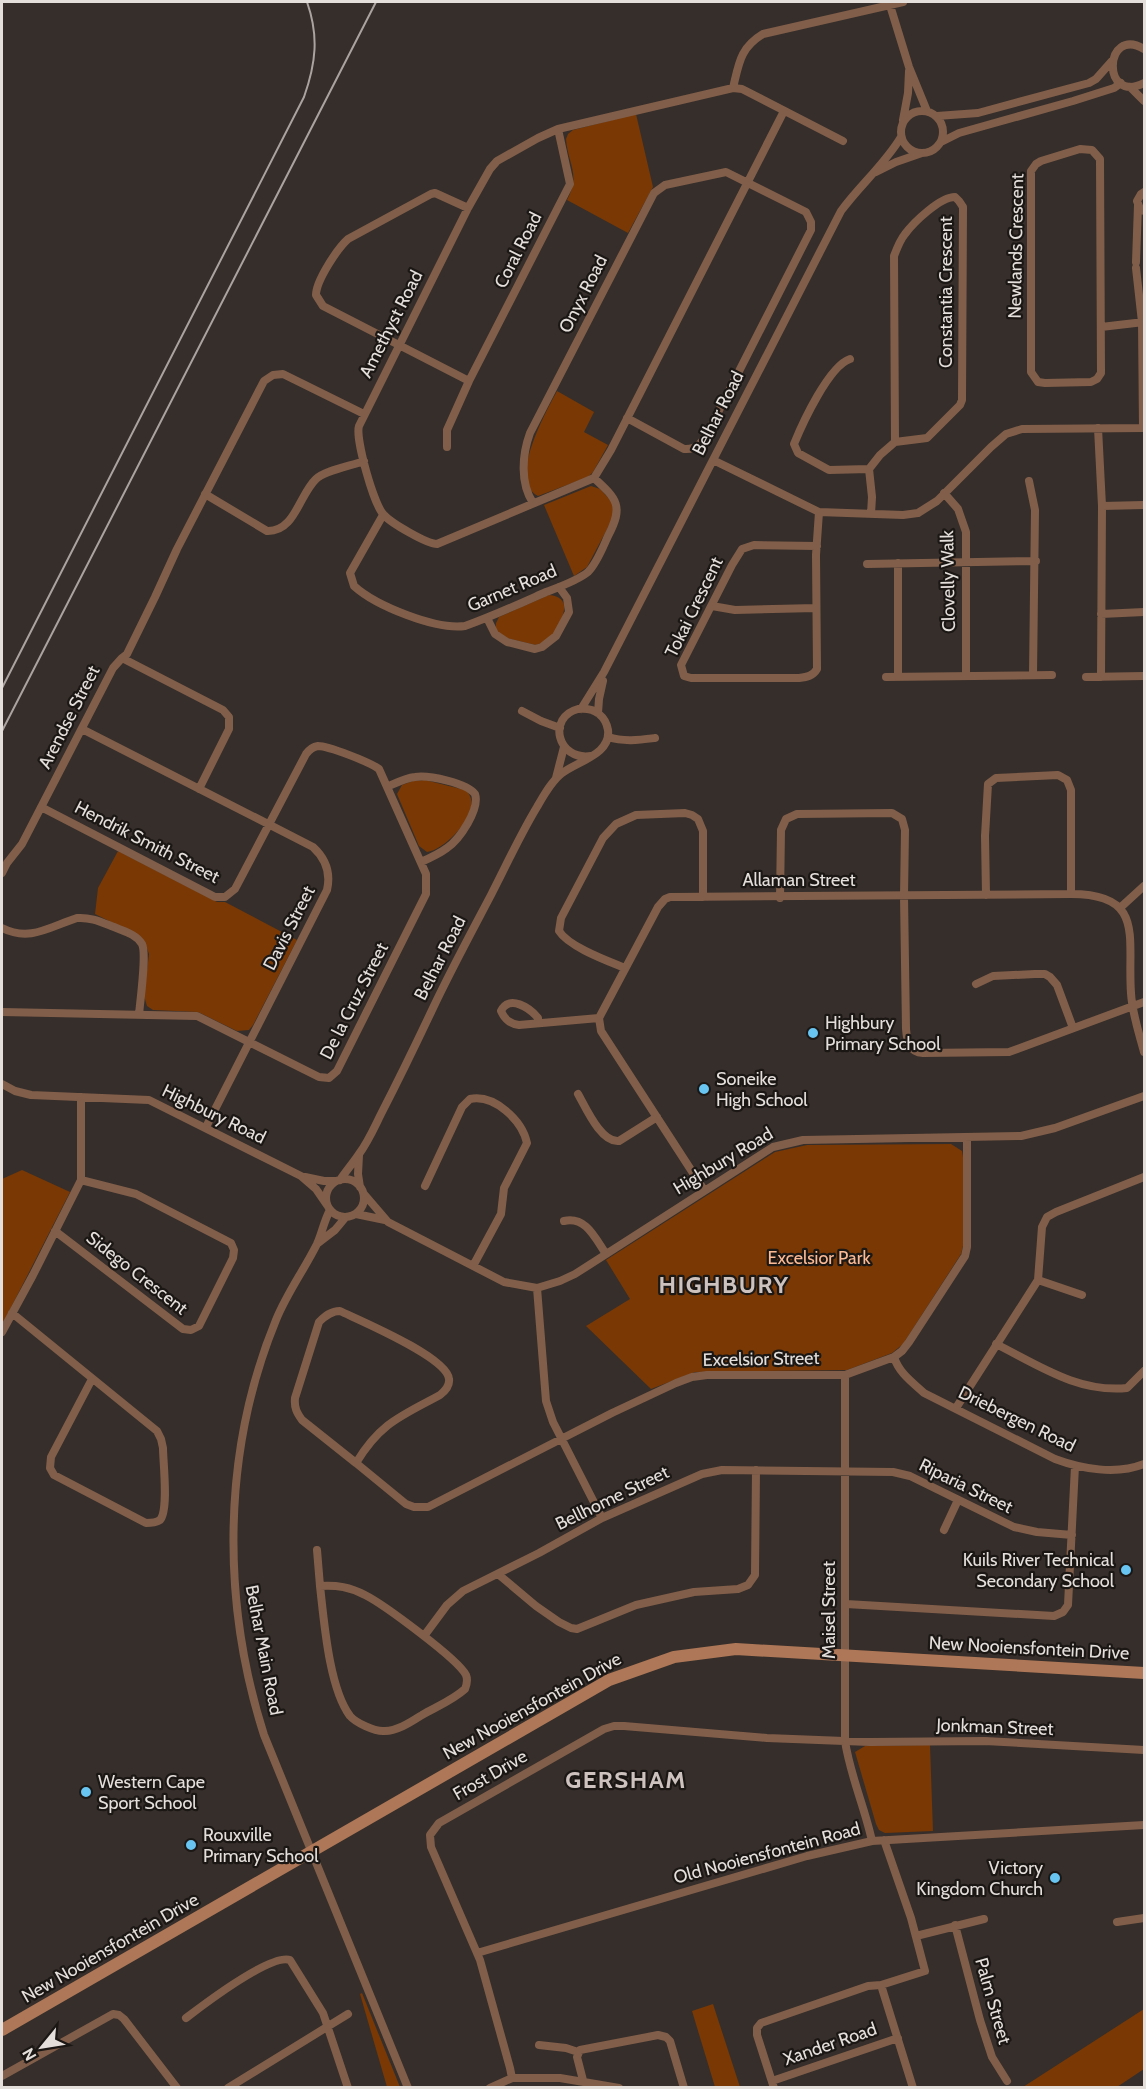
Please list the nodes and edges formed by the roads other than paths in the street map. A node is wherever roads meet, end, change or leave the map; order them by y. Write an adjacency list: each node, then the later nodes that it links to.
1 (903, 2): 2 (street)
2 (890, 3): 5 (street); 8 (street)
3 (1144, 47): 4 (street)
4 (1112, 62): 7 (street); 12 (street)
5 (909, 67): 11 (street); 13 (street)
6 (1144, 83): 7 (street)
7 (1125, 85): 9 (street); 17 (street)
8 (733, 88): 10 (street); 14 (street, Amethyst Road)
9 (1144, 101)
10 (784, 111): 16 (street); 20 (street)
11 (927, 111): 12 (street); 13 (street)
12 (937, 116): 17 (street)
13 (903, 120): 15 (street)
14 (558, 129): 22 (street, Amethyst Road); 28 (street, Coral Road)
15 (901, 137): 18 (street); 19 (street, Belhar Road)
16 (843, 141)
17 (941, 142): 18 (street)
18 (922, 153): 19 (street, Belhar Road)
19 (870, 175): 35 (street, Belhar Road)
20 (747, 182): 30 (street); 30 (street, Onyx Road); 42 (street, Onyx Road)
21 (1144, 192): 23 (street)
22 (468, 208): 26 (street, Amethyst Road); 26 (street)
23 (1141, 208): 24 (street)
24 (1144, 320): 25 (street); 32 (street)
25 (1101, 327): 25 (street, Newlands Crescent)
26 (399, 345): 28 (street); 29 (street, Amethyst Road)
27 (850, 358): 37 (street)
28 (469, 381): 34 (street, Coral Road)
29 (364, 414): 36 (street, Amethyst Road); 41 (street)
30 (627, 418): 38 (street)
31 (1098, 428): 32 (street); 40 (street); 44 (street)
32 (1144, 428)
33 (895, 442): 33 (street, Constantia Crescent); 37 (street)
34 (447, 447)
35 (713, 460): 45 (street); 60 (street, Belhar Road)
36 (364, 461): 41 (street); 47 (street, Amethyst Road)
37 (869, 469): 46 (street)
38 (594, 478): 42 (street); 53 (street, Garnet Road)
39 (1029, 481): 49 (street)
40 (945, 493): 46 (street); 51 (street, Clovelly Walk)
41 (205, 494): 59 (street)
42 (533, 503): 47 (street)
43 (1144, 505): 44 (street)
44 (1102, 506): 57 (street)
45 (819, 512): 46 (street); 48 (street, Tokai Crescent)
46 (871, 514)
47 (383, 515): 58 (street, Garnet Road)
48 (817, 546): 54 (street, Tokai Crescent); 55 (street, Tokai Crescent)
49 (1036, 561): 51 (street); 62 (street)
50 (898, 562): 51 (street); 52 (street); 64 (street)
51 (967, 562): 61 (street, Clovelly Walk)
52 (867, 564)
53 (559, 587): 58 (street, Garnet Road); 58 (street)
54 (712, 606): 55 (street); 55 (street, Tokai Crescent)
55 (816, 608)
56 (1144, 612): 57 (street)
57 (1101, 614): 68 (street)
58 (487, 618)
59 (122, 658): 73 (street, Arendse Street); 80 (street, Arendse Street)
60 (604, 672): 69 (street, Belhar Road); 71 (street, Belhar Road)
61 (966, 675): 62 (street); 64 (street)
62 (1033, 675): 63 (street)
63 (1052, 675)
64 (898, 676): 66 (street)
65 (1144, 676): 68 (street)
66 (886, 677)
67 (1086, 677): 68 (street)
68 (1101, 677)
69 (581, 709): 71 (street); 72 (street)
70 (522, 711): 72 (street)
71 (598, 713): 74 (street)
72 (560, 728): 76 (street)
73 (82, 729): 80 (street, Davis Street); 81 (street, Arendse Street)
74 (608, 737): 75 (street); 77 (street)
75 (655, 738)
76 (564, 747): 77 (street); 78 (street, Belhar Road)
77 (591, 756): 78 (street, Belhar Road)
78 (556, 779): 111 (street, Belhar Road)
79 (387, 787): 82 (street, De la Cruz Street); 83 (street, De la Cruz Street); 83 (street)
80 (199, 789): 82 (street, Davis Street)
81 (41, 807): 82 (street, Hendrik Smith Street); 84 (street, Arendse Street)
82 (269, 825): 102 (street, Davis Street)
83 (421, 862): 102 (street, De la Cruz Street)
84 (2, 873)
85 (1144, 886): 91 (street)
86 (1071, 894): 87 (street, Allaman Street); 87 (street); 91 (street, Allaman Street)
87 (986, 895): 88 (street, Allaman Street)
88 (904, 896): 90 (street, Allaman Street); 90 (street); 101 (street)
89 (703, 897): 90 (street, Allaman Street); 93 (street, Allaman Street); 93 (street)
90 (780, 898)
91 (1121, 907): 96 (street)
92 (2, 928): 98 (street)
93 (625, 968): 99 (street, Allaman Street)
94 (976, 984): 101 (street)
95 (1144, 1002): 96 (street)
96 (1132, 1005): 101 (street); 103 (street)
97 (2, 1012): 98 (street, De la Cruz Street)
98 (138, 1015): 102 (street, De la Cruz Street)
99 (598, 1018): 100 (street); 108 (street)
100 (538, 1023)
101 (1073, 1028)
102 (249, 1042): 109 (street, Davis Street)
103 (1144, 1052)
104 (2, 1084): 107 (street, Highbury Road)
105 (578, 1094): 108 (street)
106 (1144, 1096): 110 (street, Highbury Road)
107 (81, 1097): 109 (street, Highbury Road); 114 (street)
108 (657, 1117): 118 (street)
109 (206, 1127): 112 (street, Highbury Road)
110 (966, 1139): 118 (street, Highbury Road); 134 (street, Excelsior Street)
111 (359, 1155): 115 (street, Belhar Road); 117 (street, Belhar Road)
112 (302, 1176): 115 (street, Highbury Road); 119 (street, Highbury Road)
113 (1144, 1177): 128 (street)
114 (81, 1180): 124 (street); 124 (street, Sidego Crescent)
115 (338, 1180): 117 (street); 119 (street)
116 (425, 1186): 127 (street)
117 (362, 1190): 120 (street); 122 (street, Highbury Road)
118 (704, 1190): 126 (street, Highbury Road)
119 (329, 1208): 121 (street); 125 (street)
120 (356, 1214): 121 (street); 122 (street, Highbury Road)
121 (345, 1218): 125 (street)
122 (385, 1220): 127 (street, Highbury Road)
123 (564, 1221): 126 (street)
124 (55, 1231): 131 (street)
125 (318, 1243): 161 (street, Belhar Main Road)
126 (606, 1254): 129 (street, Highbury Road)
127 (473, 1266): 129 (street, Highbury Road)
128 (1038, 1280): 130 (street); 133 (street)
129 (537, 1288): 139 (street)
130 (1082, 1295)
131 (12, 1312): 132 (street); 137 (street)
132 (2, 1332)
133 (996, 1344): 135 (street); 138 (street)
134 (894, 1357): 136 (street, Excelsior Street); 138 (street, Driebergen Road)
135 (1144, 1371)
136 (844, 1375): 139 (street, Excelsior Street); 144 (street, Maisel Street)
137 (92, 1379): 137 (street)
138 (956, 1408): 142 (street, Driebergen Road)
139 (561, 1438): 140 (street, Excelsior Street); 146 (street)
140 (356, 1463): 140 (street, Excelsior Street)
141 (1144, 1464): 142 (street, Driebergen Road)
142 (1075, 1466): 148 (street)
143 (756, 1470): 144 (street, Bellhome Street); 146 (street, Bellhome Street); 150 (street)
144 (845, 1472): 145 (street, Riparia Street); 152 (street, Maisel Street)
145 (958, 1500): 147 (street); 148 (street, Riparia Street)
146 (602, 1518): 150 (street, Bellhome Street)
147 (944, 1530)
148 (1072, 1535): 152 (street)
149 (316, 1550): 151 (street)
150 (498, 1574): 153 (street, Bellhome Street)
151 (320, 1586): 153 (street); 153 (street)
152 (846, 1604): 154 (street, Maisel Street)
153 (424, 1636)
154 (846, 1655): 155 (street, New Nooiensfontein Drive); 156 (street, Maisel Street); 161 (street, New Nooiensfontein Drive)
155 (1144, 1673)
156 (845, 1741): 157 (street, Jonkman Street); 160 (street, Maisel Street); 167 (street, Frost Drive)
157 (1144, 1750)
158 (1144, 1825): 159 (street, Old Nooiensfontein Road)
159 (884, 1840): 160 (street, Old Nooiensfontein Road); 166 (street)
160 (872, 1841): 167 (street, Old Nooiensfontein Road)
161 (311, 1853): 172 (street, New Nooiensfontein Drive); 184 (street, Belhar Main Road)
162 (1144, 1918): 164 (street)
163 (984, 1919): 165 (street)
164 (1117, 1922)
165 (955, 1925): 166 (street); 178 (street, Palm Street)
166 (916, 1936): 168 (street)
167 (477, 1953): 177 (street, Frost Drive)
168 (881, 1985): 173 (street); 180 (street)
169 (348, 2013): 171 (street)
170 (186, 2018): 171 (street)
171 (328, 2025): 182 (street); 183 (street)
172 (2, 2030)
173 (898, 2038): 180 (street, Xander Road); 188 (street)
174 (539, 2044): 175 (street)
175 (578, 2052): 179 (street); 187 (street)
176 (2, 2076): 181 (street)
177 (512, 2078): 179 (street); 185 (street)
178 (1007, 2081)
179 (584, 2084): 186 (street)
180 (773, 2084)
181 (177, 2088)
182 (228, 2088)
183 (348, 2088)
184 (408, 2088)
185 (490, 2088)
186 (619, 2088)
187 (684, 2088)
188 (913, 2088)

